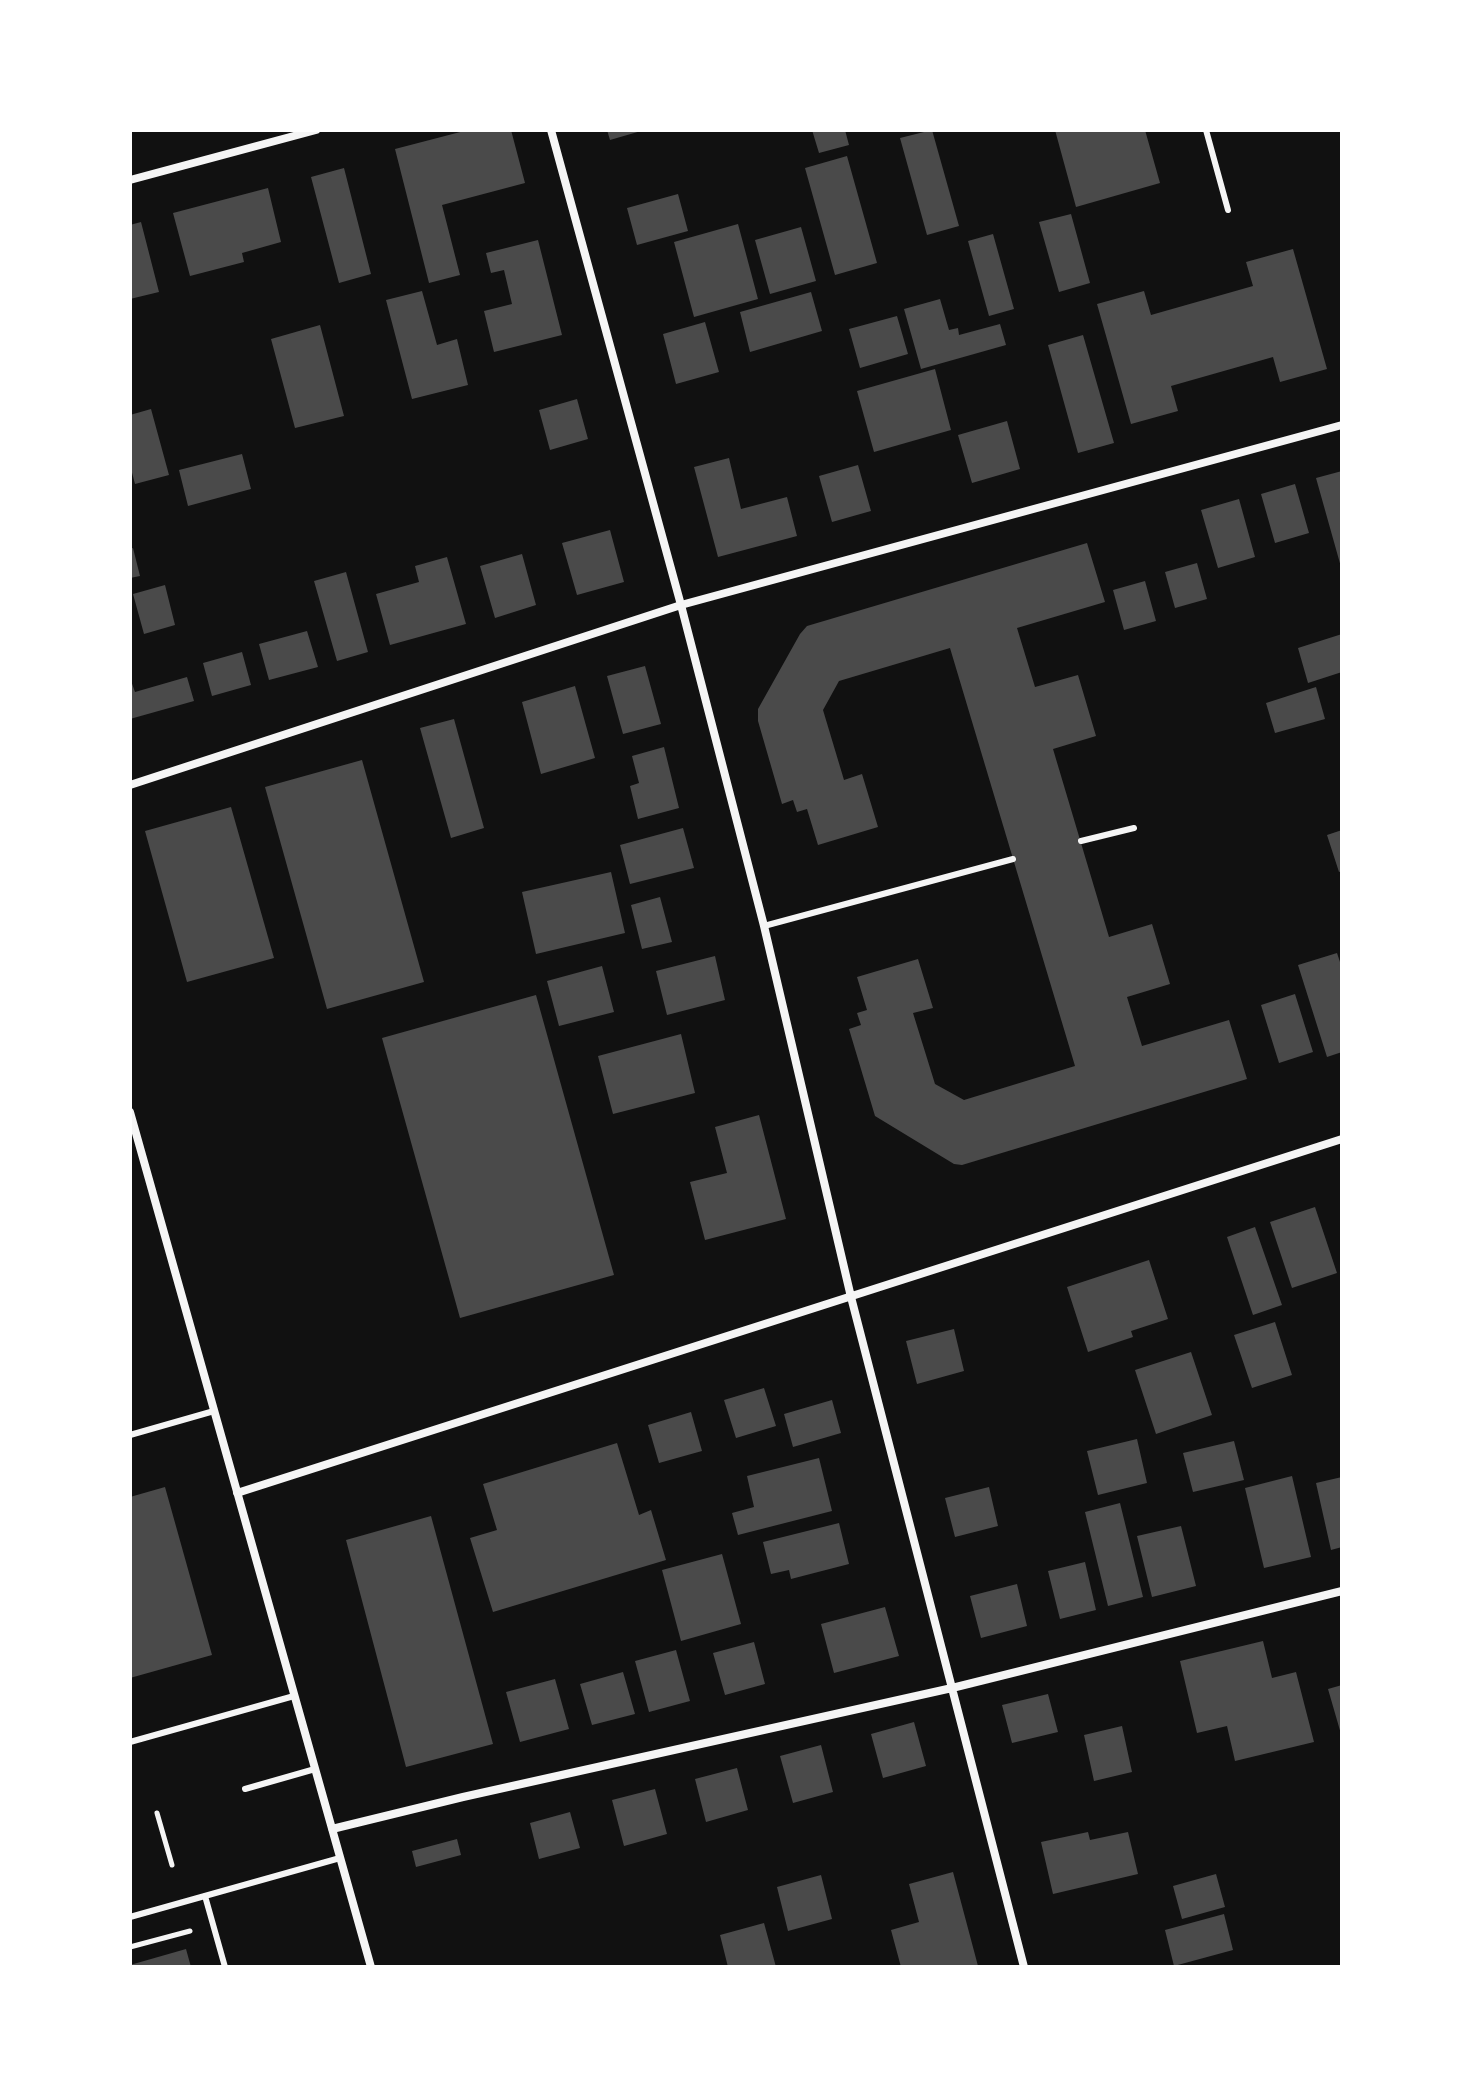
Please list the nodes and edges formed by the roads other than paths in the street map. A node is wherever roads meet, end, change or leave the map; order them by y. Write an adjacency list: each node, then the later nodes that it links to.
1 (316, 130): 4 (street)
2 (551, 130): 7 (street)
3 (1206, 130): 5 (lane)
4 (130, 180)
5 (1228, 210)
6 (1342, 425): 7 (street)
7 (681, 605): 8 (street); 12 (street)
8 (130, 785)
9 (1134, 828): 10 (lane)
10 (1081, 841)
11 (1013, 859): 12 (lane)
12 (764, 926): 15 (street)
13 (130, 1112): 16 (street)
14 (1342, 1139): 15 (street)
15 (851, 1297): 18 (street); 20 (street)
16 (214, 1411): 17 (lane); 18 (street)
17 (130, 1435)
18 (237, 1493): 21 (street)
19 (1342, 1591): 20 (street)
20 (952, 1688): 25 (street); 31 (street)
21 (294, 1696): 22 (lane); 23 (street)
22 (130, 1742)
23 (315, 1769): 24 (lane); 25 (street)
24 (245, 1789)
25 (332, 1829): 26 (street)
26 (340, 1858): 27 (lane); 30 (street)
27 (205, 1896): 28 (lane); 29 (lane)
28 (130, 1917)
29 (225, 1967)
30 (371, 1967)
31 (1024, 1967)

